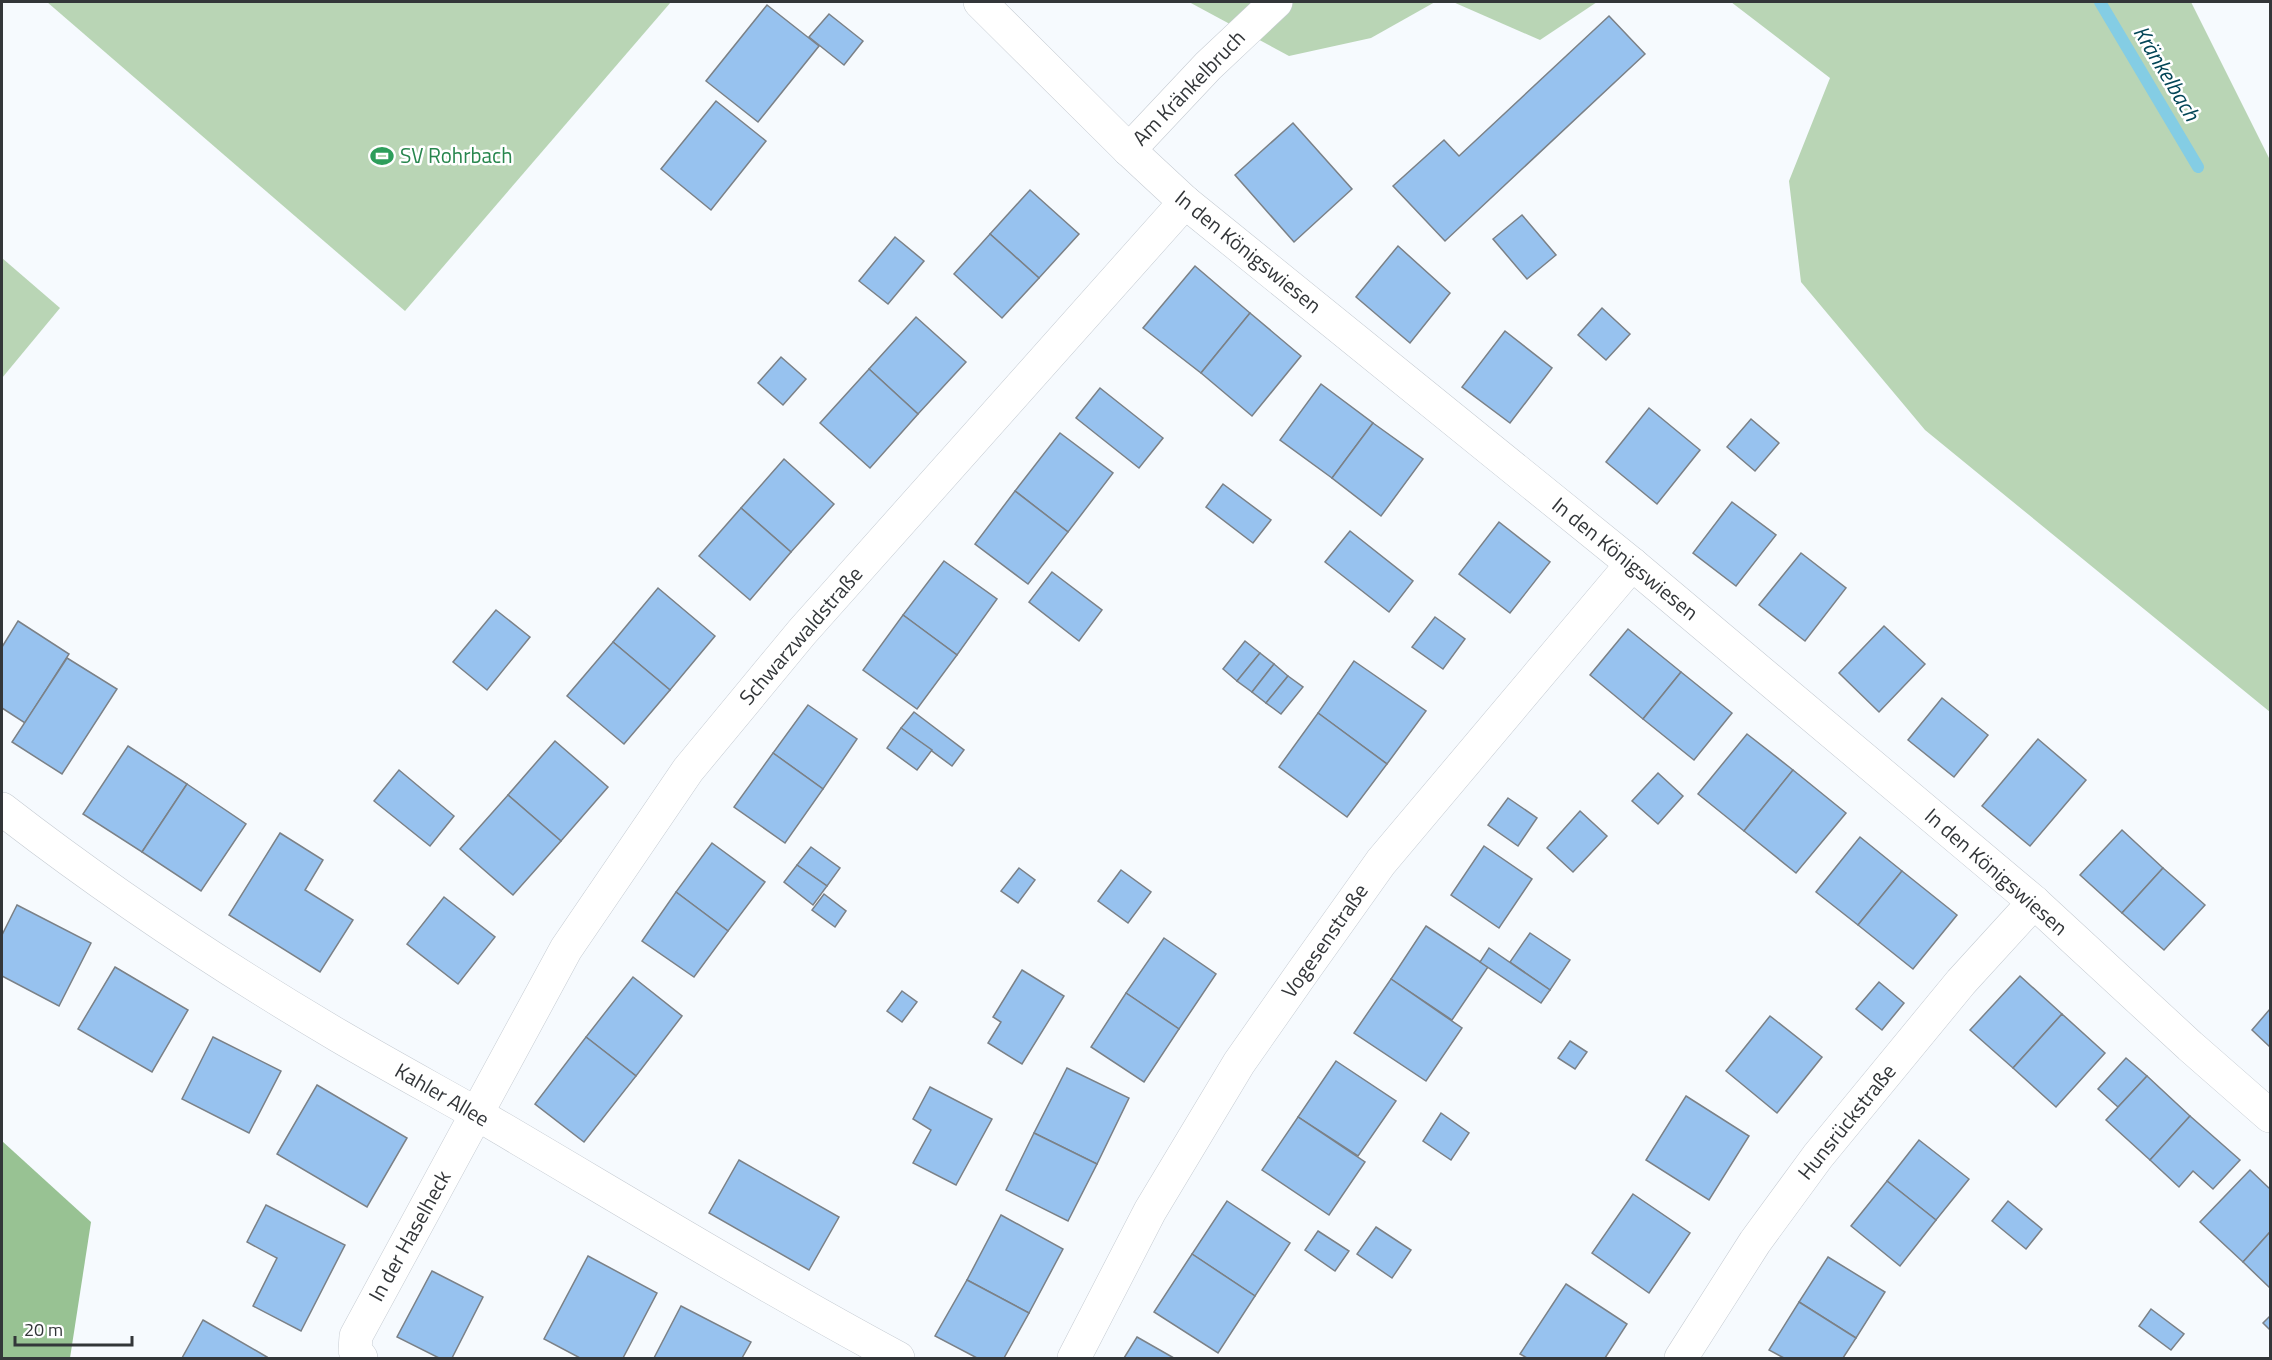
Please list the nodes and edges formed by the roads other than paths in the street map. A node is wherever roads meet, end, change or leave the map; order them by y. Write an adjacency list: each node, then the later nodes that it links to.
1 (980, 2): 3 (street, In den Königswiesen)
2 (1276, 2): 3 (street, Am Kränkelbruch)
3 (1129, 150): 4 (street, In den Königswiesen)
4 (1185, 202): 5 (street, In den Königswiesen); 8 (street, Schwarzwaldstraße)
5 (1632, 564): 7 (street, In den Königswiesen); 12 (street, Vogesenstraße)
6 (2, 809): 8 (street, Kahler Allee)
7 (2034, 902): 9 (street, In den Königswiesen); 13 (street, Hunsrückstraße)
8 (476, 1114): 10 (street, In der Haselheck); 11 (street, Kahler Allee)
9 (2271, 1116)
10 (361, 1359)
11 (898, 1359)
12 (1074, 1359)
13 (1682, 1359)

